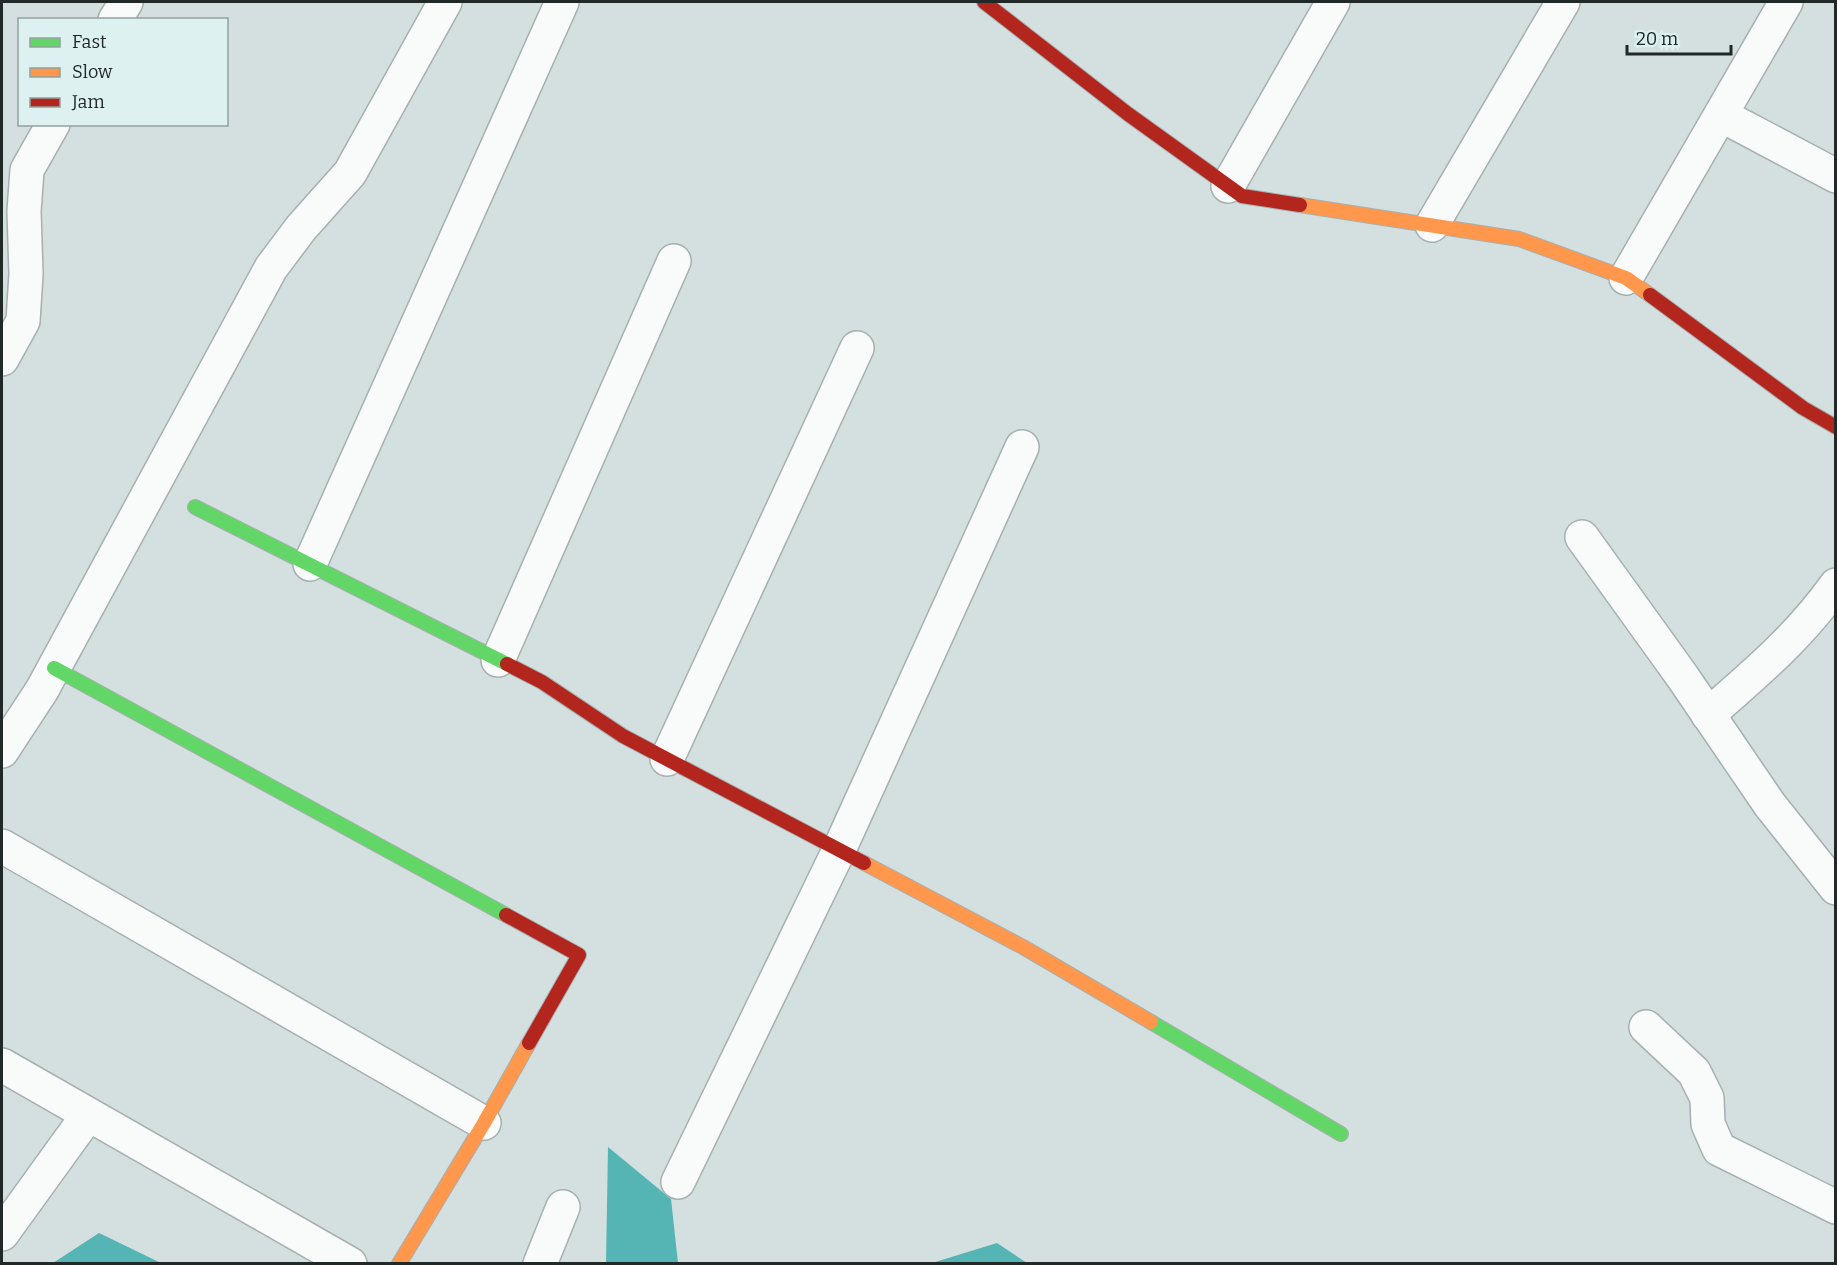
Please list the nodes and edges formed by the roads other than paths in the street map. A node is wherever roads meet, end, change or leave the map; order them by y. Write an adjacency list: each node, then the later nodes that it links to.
1 (126, 2): 8 (street)
2 (445, 2): 25 (street)
3 (562, 2): 22 (street)
4 (984, 2): 12 (street)
5 (1333, 2): 12 (street)
6 (1563, 2): 13 (street)
7 (1786, 2): 9 (street)
8 (116, 18)
9 (1721, 114): 11 (street); 15 (street)
10 (52, 126): 17 (street)
11 (1836, 176)
12 (1228, 186): 13 (street)
13 (1432, 225): 15 (street)
14 (674, 261): 24 (street)
15 (1626, 278): 18 (street)
16 (857, 348): 28 (street)
17 (2, 359)
18 (1836, 427)
19 (1022, 447): 30 (street)
20 (195, 507): 22 (street)
21 (1582, 537): 26 (street)
22 (310, 564): 24 (street)
23 (1836, 585): 26 (street)
24 (498, 660): 28 (street)
25 (54, 668): 27 (street); 35 (street)
26 (1708, 715): 31 (street)
27 (2, 751)
28 (667, 759): 30 (street)
29 (2, 846): 35 (street)
30 (839, 850): 36 (street); 37 (street)
31 (1836, 888)
32 (1646, 1027): 39 (street)
33 (2, 1065): 34 (street)
34 (88, 1115): 40 (street); 41 (street)
35 (484, 1123): 42 (street)
36 (1341, 1134)
37 (678, 1182)
38 (563, 1207): 43 (street)
39 (1834, 1207)
40 (2, 1234)
41 (350, 1263)
42 (399, 1263)
43 (540, 1263)

